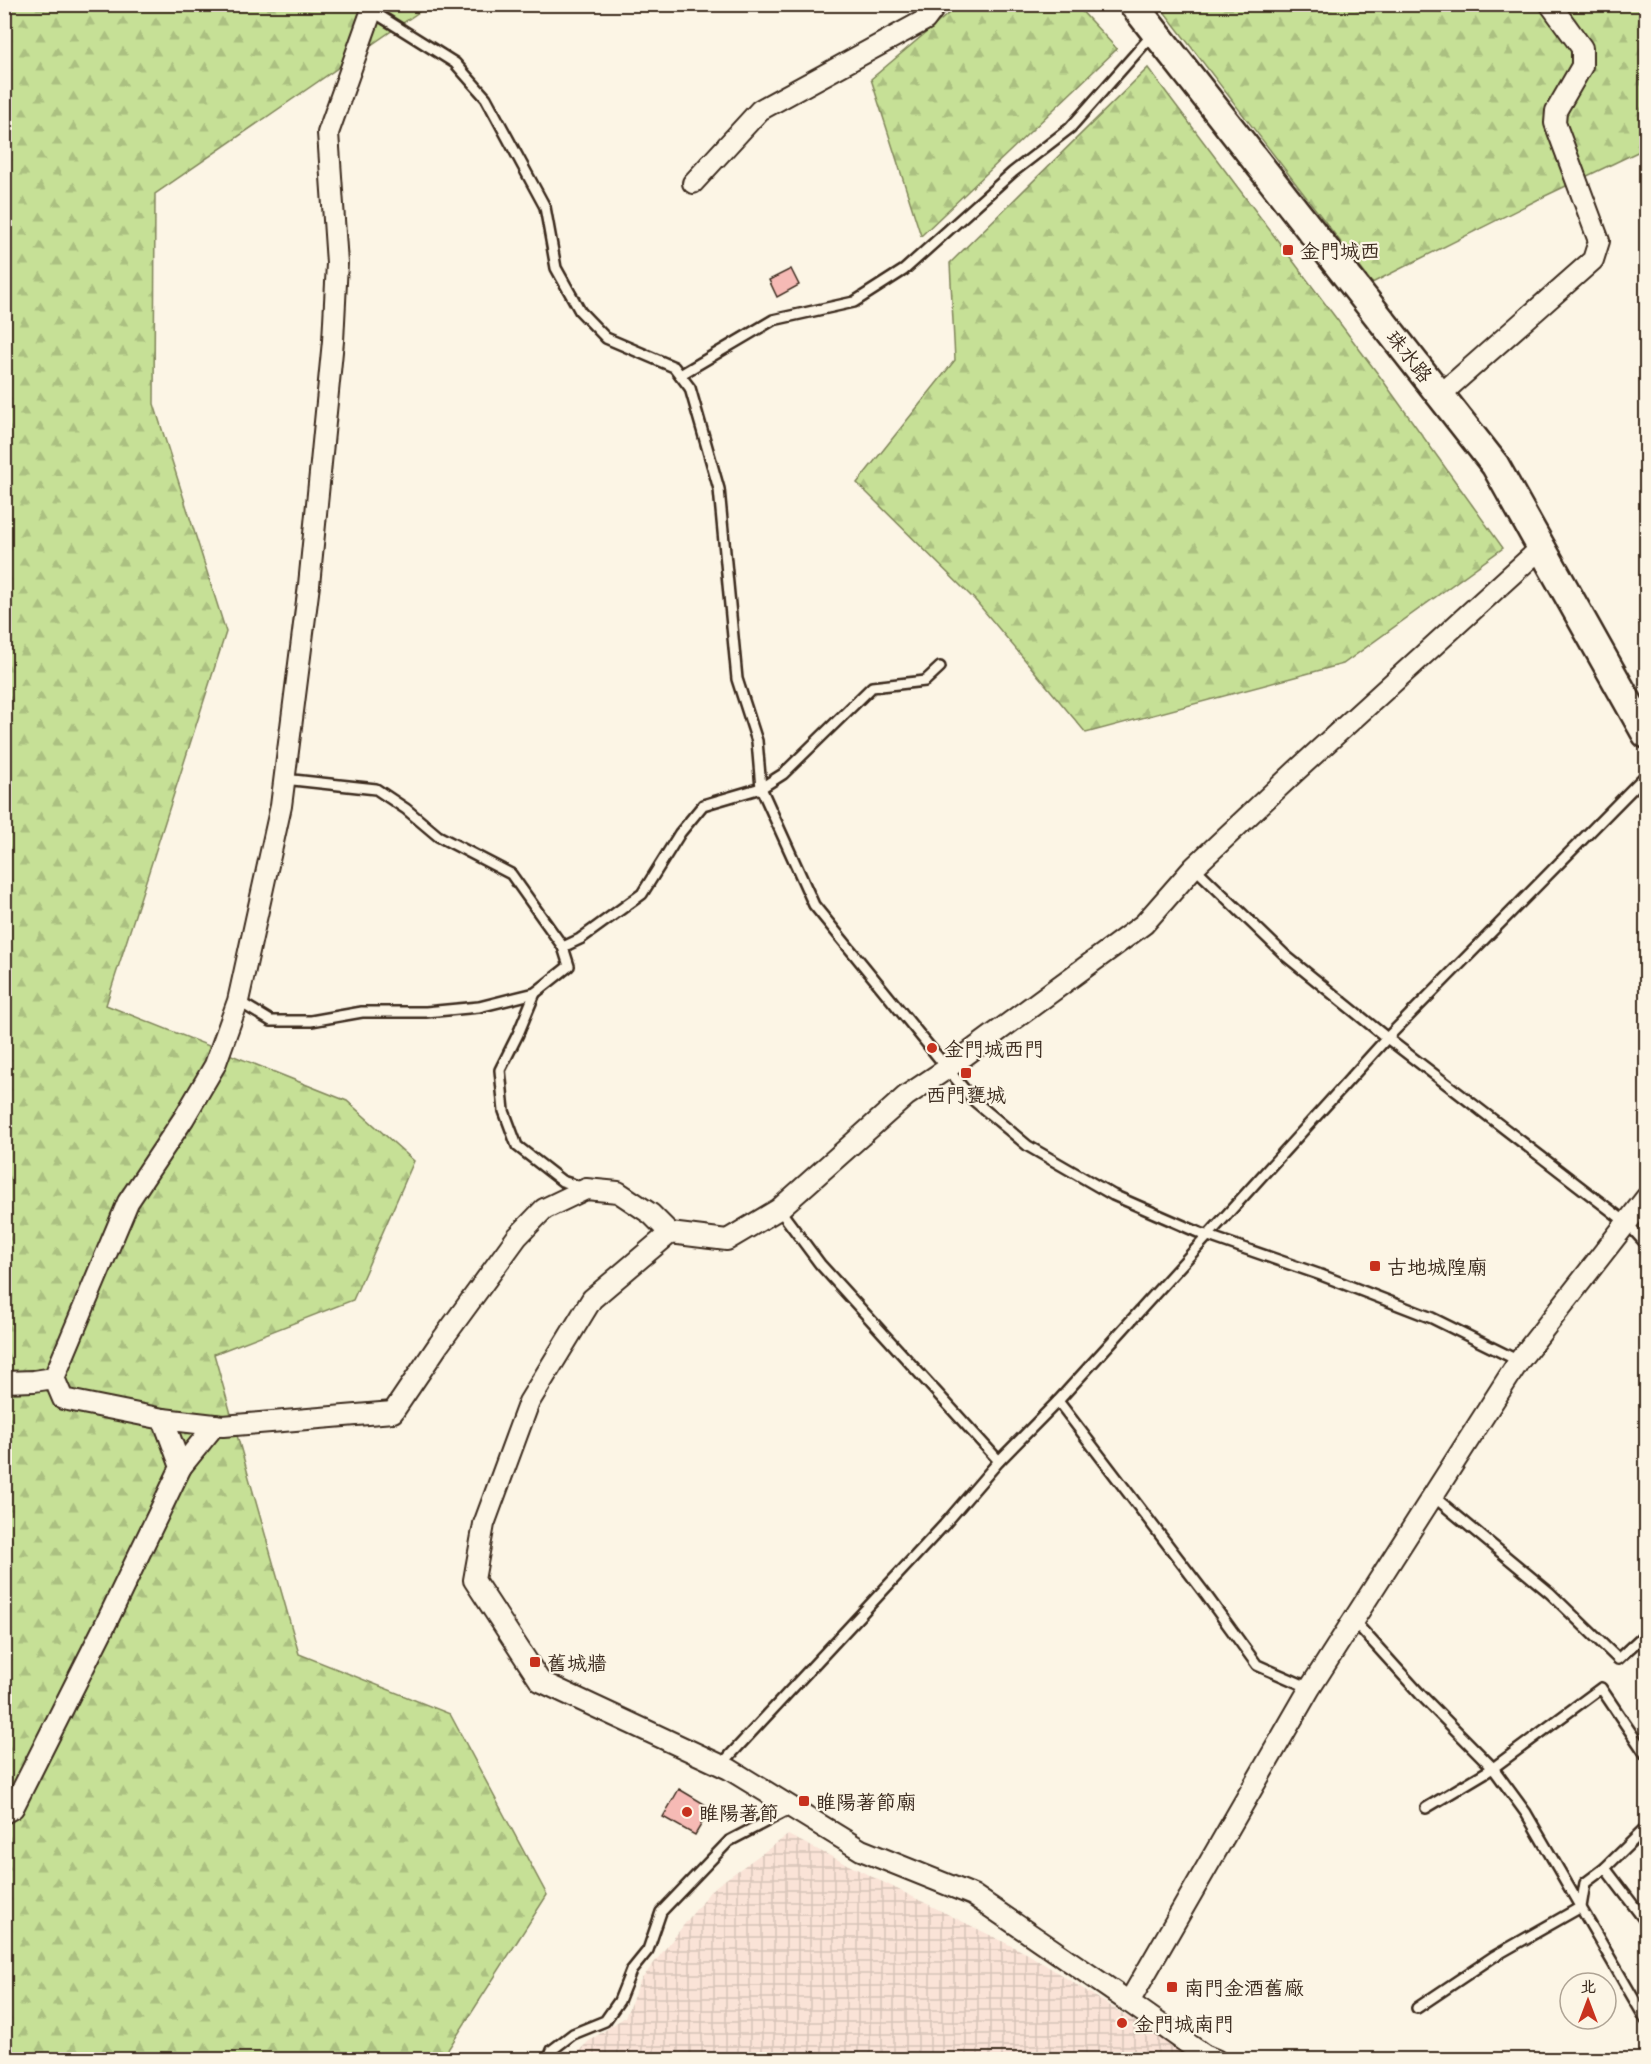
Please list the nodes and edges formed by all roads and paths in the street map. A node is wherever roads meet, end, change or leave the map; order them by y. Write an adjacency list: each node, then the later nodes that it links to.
1 (937, 4): 6 (street)
2 (1134, 4): 5 (main road, 珠水路)
3 (1550, 4): 8 (street)
4 (373, 8): 7 (lane); 13 (street)
5 (1156, 31): 7 (lane); 8 (main road, 珠水路)
6 (693, 183)
7 (680, 375): 14 (lane)
8 (1440, 395): 9 (main road, 珠水路)
9 (1542, 547): 11 (main road, 珠水路); 15 (street)
10 (940, 667): 14 (lane)
11 (1647, 734)
12 (1647, 776): 19 (lane)
13 (284, 779): 16 (lane); 18 (street)
14 (761, 788): 16 (lane); 20 (lane)
15 (1194, 867): 19 (lane); 20 (street)
16 (563, 947): 17 (lane)
17 (535, 993): 18 (lane); 21 (lane)
18 (238, 1001): 29 (street)
19 (1387, 1038): 24 (lane); 26 (lane)
20 (948, 1068): 23 (street); 26 (lane)
21 (586, 1189): 25 (street); 33 (street)
22 (1647, 1198): 24 (street)
23 (779, 1209): 25 (street); 34 (lane)
24 (1627, 1223): 27 (lane); 28 (street)
25 (670, 1233): 41 (street)
26 (1206, 1235): 28 (lane); 31 (lane)
27 (1647, 1244)
28 (1519, 1360): 36 (street)
29 (54, 1378): 30 (street); 32 (street)
30 (4, 1382)
31 (1058, 1401): 34 (lane); 39 (lane)
32 (163, 1419): 33 (street); 35 (street)
33 (215, 1425): 35 (street)
34 (999, 1461): 41 (lane)
35 (181, 1467): 45 (street)
36 (1433, 1496): 37 (street); 38 (lane)
37 (1354, 1621): 39 (street); 42 (lane)
38 (1647, 1637)
39 (1310, 1688): 50 (street)
40 (1647, 1755): 42 (lane)
41 (721, 1765): 43 (street)
42 (1493, 1768): 44 (lane); 48 (lane)
43 (792, 1808): 50 (street); 54 (lane)
44 (1426, 1808)
45 (4, 1813)
46 (1647, 1828): 47 (lane)
47 (1605, 1868): 48 (lane); 49 (lane)
48 (1581, 1907): 51 (lane); 52 (lane)
49 (1647, 1923)
50 (1129, 2002): 55 (street)
51 (1643, 2006): 53 (lane)
52 (1418, 2008)
53 (1647, 2020)
54 (548, 2060)
55 (1216, 2060)

